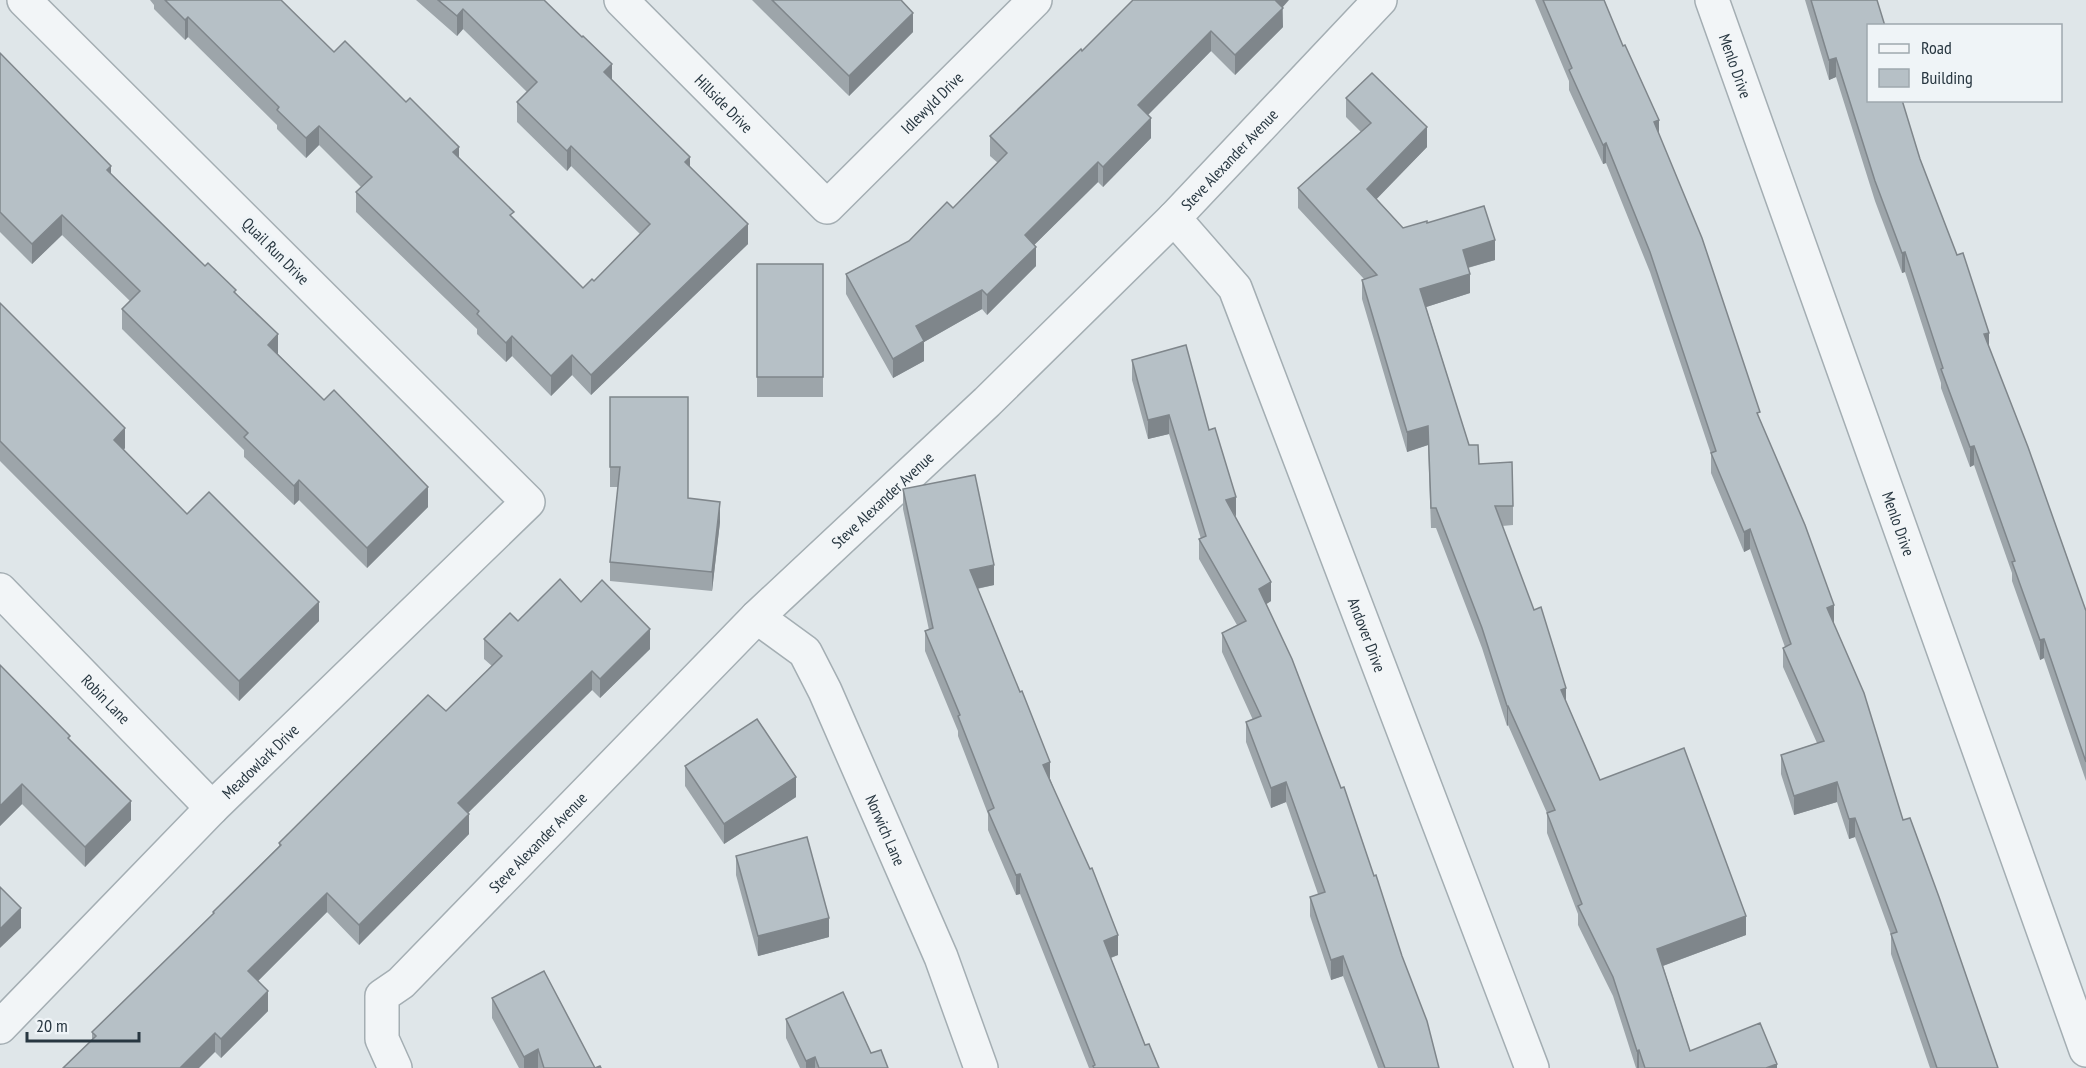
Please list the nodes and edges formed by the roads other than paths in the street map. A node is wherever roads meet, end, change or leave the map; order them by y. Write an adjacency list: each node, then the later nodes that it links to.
1 (24, 0): 8 (street, Quail Run Drive)
2 (621, 0): 6 (street, Hillside Drive)
3 (1035, 0): 6 (street, Idlewyld Drive)
4 (1380, 0): 7 (street, Steve Alexander Avenue)
5 (1712, 0): 13 (street, Menlo Drive)
6 (827, 207)
7 (1174, 218): 10 (street, Steve Alexander Avenue); 16 (street, Andover Drive)
8 (528, 502): 11 (street, Meadowlark Drive)
9 (0, 590): 11 (street, Robin Lane)
10 (757, 617): 14 (street, Steve Alexander Avenue); 15 (street, Norwich Lane)
11 (212, 808): 12 (street, Meadowlark Drive)
12 (0, 1027)
13 (2086, 1050)
14 (395, 1068)
15 (981, 1068)
16 (1532, 1068)

